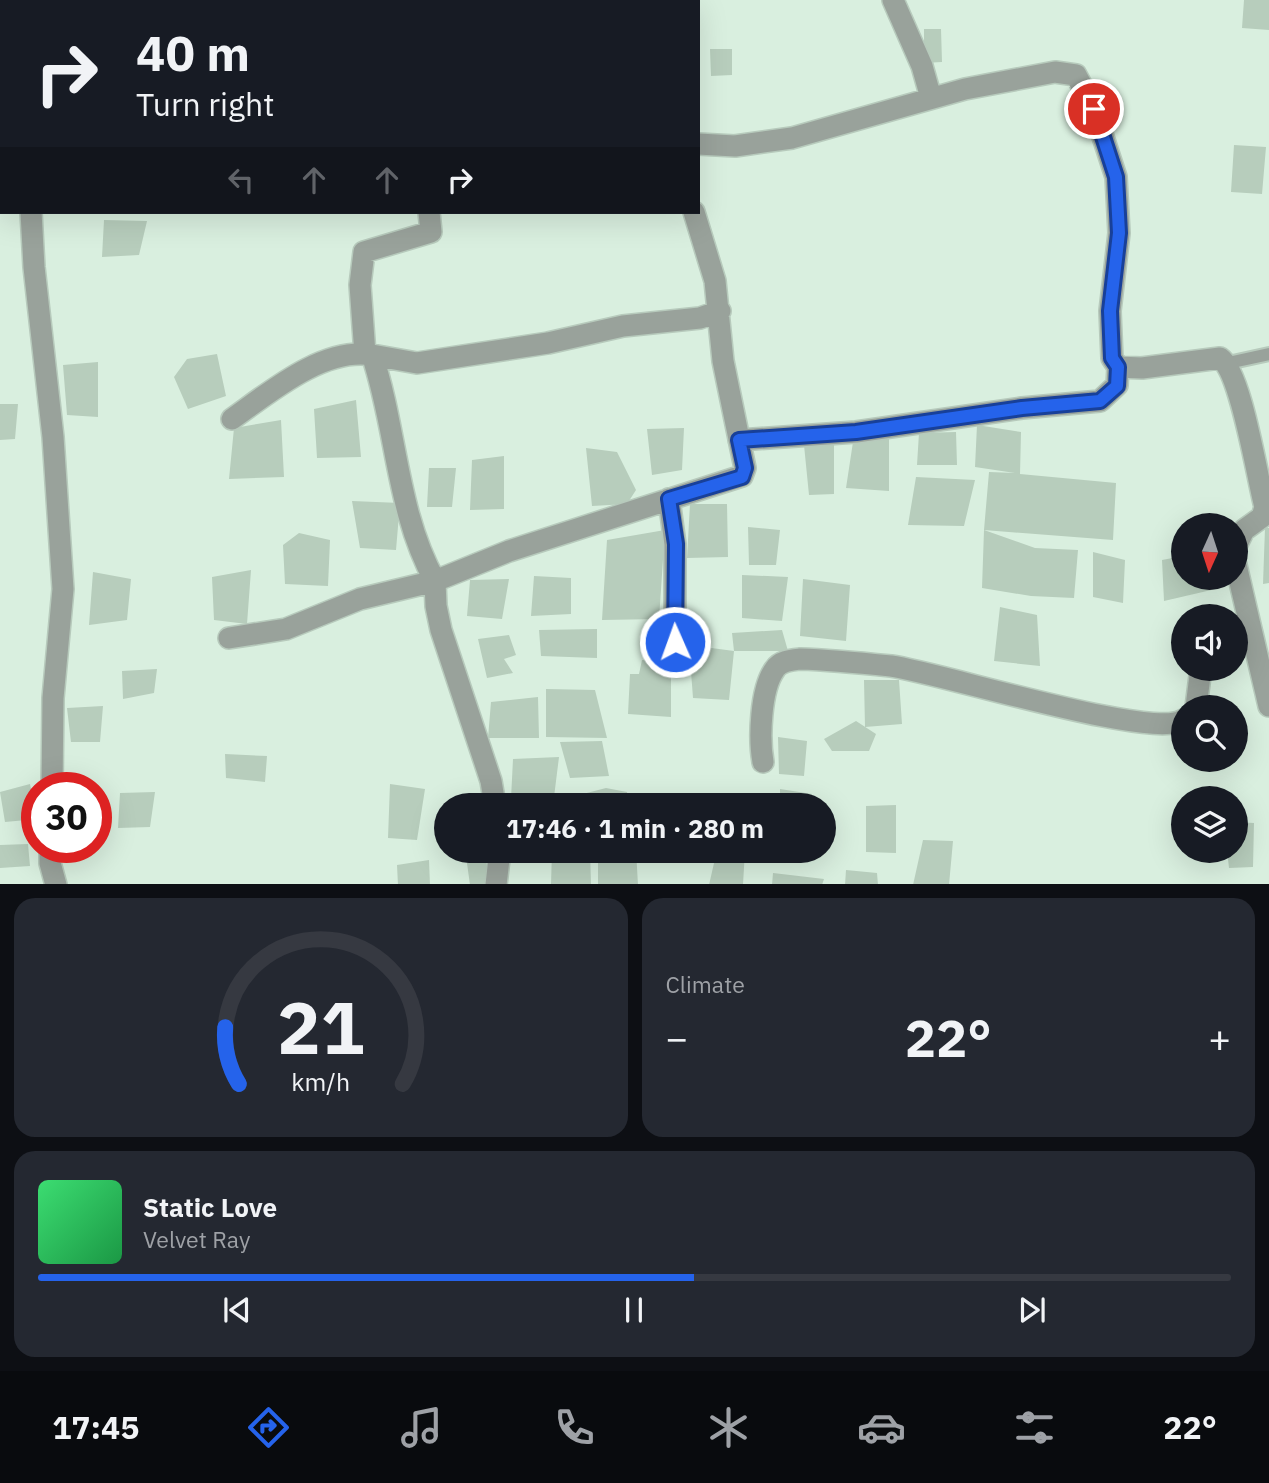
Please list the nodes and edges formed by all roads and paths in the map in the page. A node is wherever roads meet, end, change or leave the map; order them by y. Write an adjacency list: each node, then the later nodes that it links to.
1 (892, 0): 2 (street)
2 (931, 98): 3 (street); 11 (street)
3 (700, 144)
4 (31, 214): 23 (street)
5 (429, 214): 8 (street)
6 (695, 214): 7 (street)
7 (720, 312): 8 (street); 13 (street)
8 (369, 354): 12 (street); 16 (street)
9 (1269, 354): 10 (lane)
10 (1228, 363): 11 (street); 15 (street)
11 (1118, 367): 13 (street)
12 (232, 419)
13 (739, 440): 14 (street)
14 (669, 499): 16 (street); 18 (street)
15 (1248, 527)
16 (435, 581): 17 (street); 24 (street)
17 (229, 638)
18 (675, 642)
19 (1248, 654): 20 (street)
20 (1269, 706)
21 (1171, 722): 22 (street)
22 (763, 762)
23 (52, 772)
24 (493, 793)
25 (53, 863): 27 (street)
26 (498, 863): 28 (street)
27 (56, 884)
28 (496, 884)

